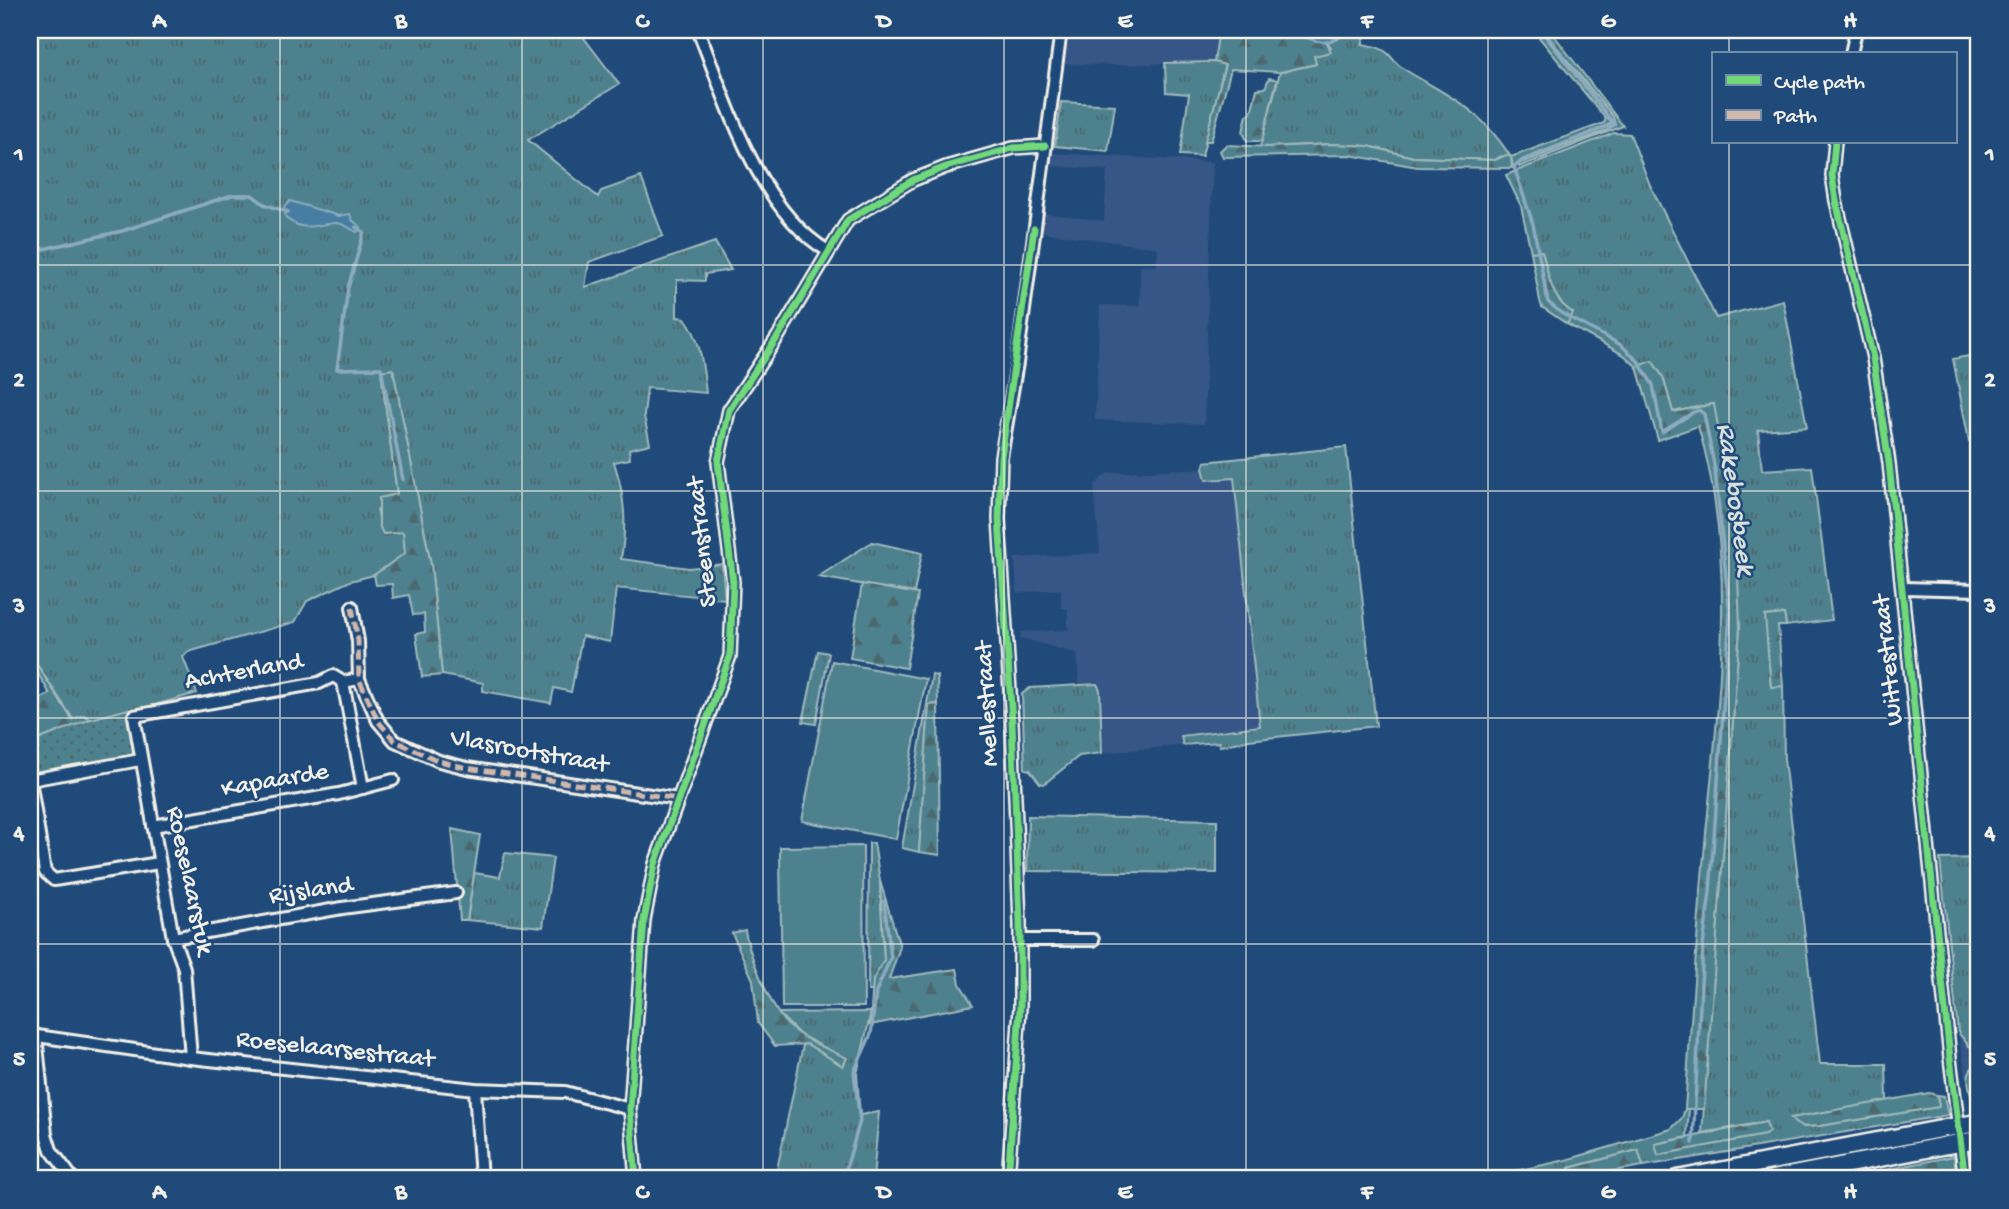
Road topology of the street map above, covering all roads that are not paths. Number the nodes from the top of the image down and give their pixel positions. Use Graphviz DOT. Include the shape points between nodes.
graph roads {
  1 [pos="698,30"];
  2 [pos="1061,30"];
  3 [pos="1856,30"];
  4 [pos="1851,52"];
  5 [pos="1835,144"];
  6 [pos="1045,146"];
  7 [pos="828,251"];
  8 [pos="1904,588"];
  9 [pos="1979,590"];
  10 [pos="352,607"];
  11 [pos="359,679"];
  12 [pos="342,681"];
  13 [pos="134,716"];
  14 [pos="140,760"];
  15 [pos="393,780"];
  16 [pos="363,788"];
  17 [pos="678,799"];
  18 [pos="153,826"];
  19 [pos="159,863"];
  20 [pos="456,893"];
  21 [pos="173,938"];
  22 [pos="1020,940"];
  23 [pos="1093,940"];
  24 [pos="33,1035"];
  25 [pos="191,1058"];
  26 [pos="475,1089"];
  27 [pos="630,1109"];
  28 [pos="1978,1123"];
  29 [pos="1979,1140"];
  30 [pos="73,1179"];
  31 [pos="481,1179"];
  32 [pos="636,1179"];
  33 [pos="1008,1179"];
  34 [pos="1677,1179"];
  35 [pos="1772,1179"];
  36 [pos="1965,1179"];
  1 -- 7 [label="street" via="762,179 794,225"];
  2 -- 6 [label="street, Mellestraat"];
  3 -- 4 [label="street"];
  5 -- 8 [label="street, Wittestraat" via="1836,201 1873,358"];
  6 -- 7 [label="street, Steenstraat" via="1013,148 913,180 848,220"];
  6 -- 22 [label="street, Mellestraat" via="1001,457 999,519"];
  7 -- 17 [label="street, Steenstraat" via="738,394 722,432 718,462 733,582 730,656"];
  8 -- 9 [label="street"];
  8 -- 36 [label="street, Wittestraat"];
  10 -- 11 [label="street, Vlasrootstraat"];
  11 -- 12 [label="street, Achterland"];
  11 -- 17 [label="street, Vlasrootstraat" via="370,710 386,732 438,761 503,775"];
  12 -- 13 [label="street, Achterland" via="334,676 319,683"];
  12 -- 16 [label="street, Kapaarde"];
  13 -- 14 [label="street, Roeselaarstuk"];
  14 -- 18 [label="street, Roeselaarstuk"];
  14 -- 19 [label="street" via="30,780 46,872 54,880"];
  15 -- 16 [label="street, Kapaarde"];
  16 -- 18 [label="street, Kapaarde"];
  17 -- 27 [label="street, Steenstraat" via="655,864 644,920"];
  18 -- 19 [label="street, Roeselaarstuk"];
  19 -- 21 [label="street, Roeselaarstuk"];
  20 -- 21 [label="street, Rijsland"];
  21 -- 25 [label="street, Roeselaarstuk" via="184,968"];
  22 -- 23 [label="street"];
  22 -- 33 [label="street, Mellestraat"];
  24 -- 25 [label="street, Roeselaarsestraat"];
  24 -- 30 [label="street, Roeselaarsestraat" via="46,1134 51,1150"];
  25 -- 26 [label="street, Roeselaarsestraat"];
  26 -- 27 [label="street, Roeselaarsestraat" via="565,1092"];
  26 -- 31 [label="street"];
  27 -- 32 [label="street, Steenstraat"];
  28 -- 34 [label="highway, bridge"];
  29 -- 35 [label="highway, bridge"];
}
